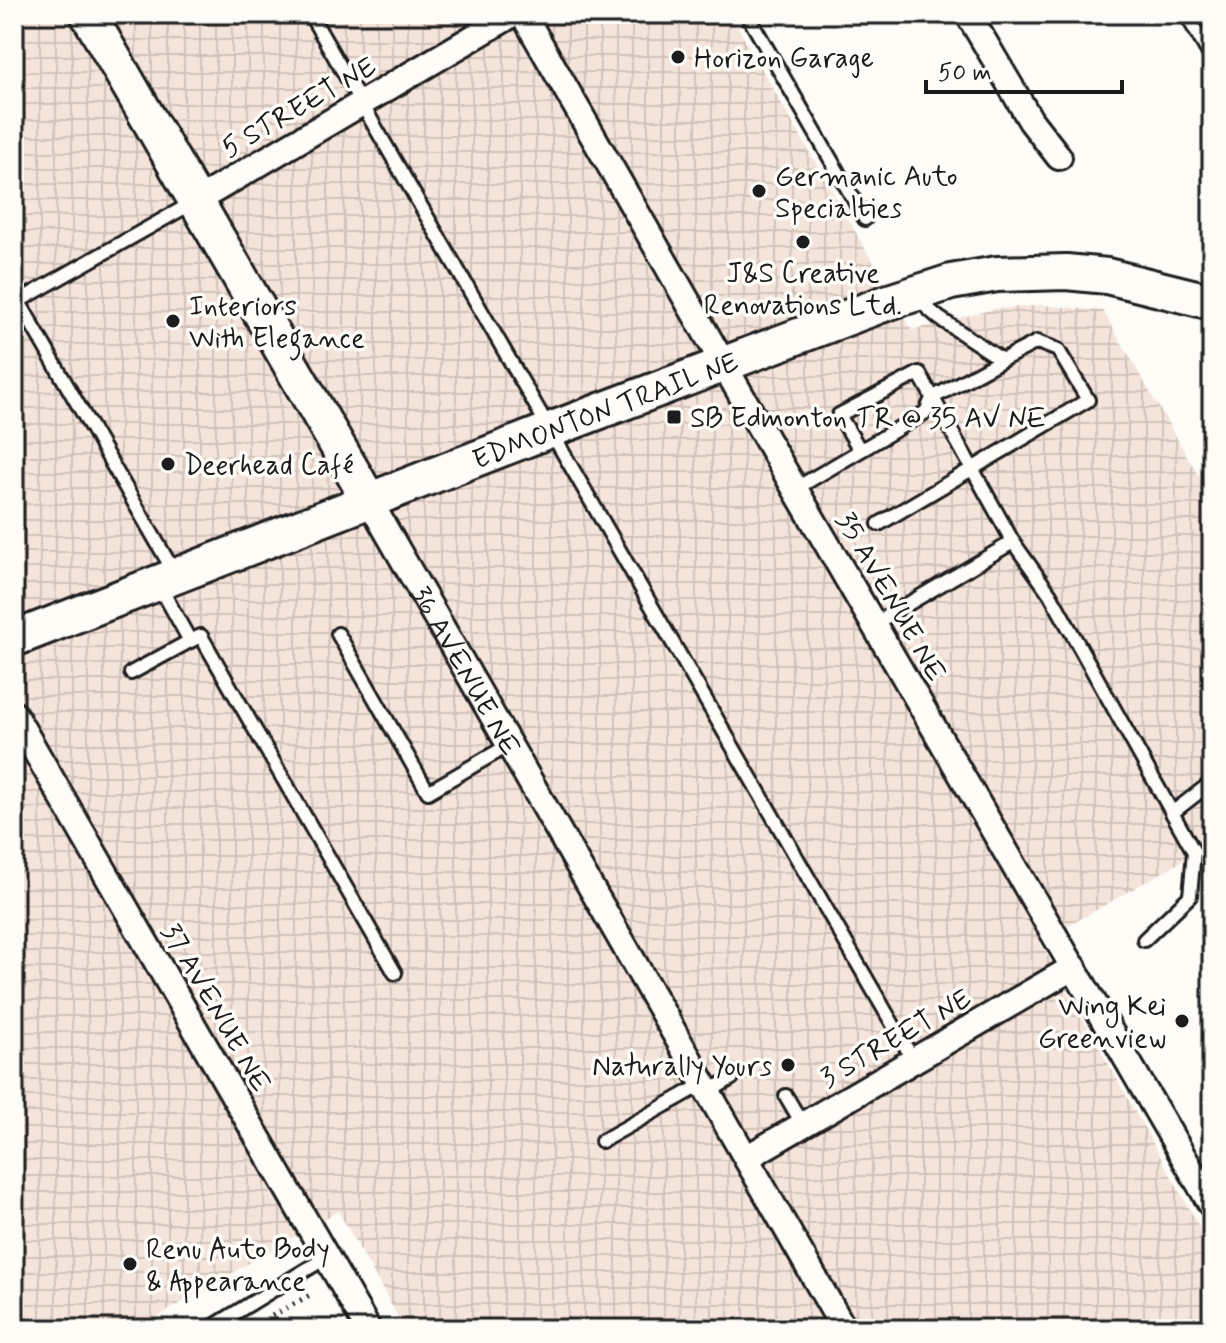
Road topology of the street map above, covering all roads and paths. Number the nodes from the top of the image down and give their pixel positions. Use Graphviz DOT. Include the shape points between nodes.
graph roads {
  1 [pos="88,14"];
  2 [pos="310,14"];
  3 [pos="513,14"];
  4 [pos="523,14"];
  5 [pos="747,14"];
  6 [pos="968,14"];
  7 [pos="1186,14"];
  8 [pos="1212,59"];
  9 [pos="362,104"];
  10 [pos="1059,157"];
  11 [pos="196,201"];
  12 [pos="865,219"];
  13 [pos="911,295"];
  14 [pos="16,297"];
  15 [pos="1212,302"];
  16 [pos="1002,360"];
  17 [pos="724,364"];
  18 [pos="932,398"];
  19 [pos="550,430"];
  20 [pos="860,450"];
  21 [pos="972,468"];
  22 [pos="795,489"];
  23 [pos="370,502"];
  24 [pos="879,524"];
  25 [pos="1013,542"];
  26 [pos="166,578"];
  27 [pos="874,624"];
  28 [pos="338,634"];
  29 [pos="14,639"];
  30 [pos="190,641"];
  31 [pos="131,673"];
  32 [pos="14,714"];
  33 [pos="509,745"];
  34 [pos="1212,782"];
  35 [pos="1172,813"];
  36 [pos="1144,940"];
  37 [pos="1074,967"];
  38 [pos="395,973"];
  39 [pos="914,1061"];
  40 [pos="732,1078"];
  41 [pos="706,1088"];
  42 [pos="786,1096"];
  43 [pos="803,1125"];
  44 [pos="602,1141"];
  45 [pos="746,1158"];
  46 [pos="1212,1206"];
  47 [pos="327,1257"];
  48 [pos="310,1295"];
  49 [pos="261,1322"];
  50 [pos="209,1329"];
  51 [pos="368,1329"];
  52 [pos="844,1329"];
  1 -- 11 [label="main road, 36 AVENUE NE"];
  2 -- 9 [label="lane"];
  3 -- 9 [label="street, 5 STREET NE"];
  4 -- 17 [label="street, 35 AVENUE NE"];
  5 -- 12 [label="lane"];
  6 -- 10 [label="street" via="1031,121"];
  7 -- 8 [label="lane"];
  9 -- 11 [label="street, 5 STREET NE"];
  9 -- 19 [label="lane"];
  11 -- 14 [label="lane"];
  11 -- 23 [label="main road, 36 AVENUE NE"];
  13 -- 15 [label="main road, EDMONTON TRAIL NE" via="951,282 1035,271 1107,276"];
  13 -- 16 [label="lane"];
  13 -- 17 [label="main road, EDMONTON TRAIL NE"];
  14 -- 26 [label="lane"];
  16 -- 18 [label="lane"];
  16 -- 21 [label="lane" via="1037,342 1058,350 1088,400"];
  17 -- 19 [label="main road, EDMONTON TRAIL NE"];
  17 -- 22 [label="street, 35 AVENUE NE"];
  18 -- 20 [label="lane" via="926,412"];
  18 -- 20 [label="lane" via="919,373 839,415"];
  18 -- 21 [label="lane"];
  19 -- 23 [label="main road, EDMONTON TRAIL NE"];
  19 -- 39 [label="lane"];
  20 -- 22 [label="lane"];
  21 -- 24 [label="lane"];
  21 -- 25 [label="lane"];
  22 -- 27 [label="street, 35 AVENUE NE"];
  23 -- 26 [label="main road, EDMONTON TRAIL NE"];
  23 -- 33 [label="street, 36 AVENUE NE"];
  25 -- 27 [label="lane"];
  25 -- 35 [label="lane" via="1050,594"];
  26 -- 29 [label="main road, EDMONTON TRAIL NE"];
  26 -- 30 [label="lane"];
  27 -- 37 [label="street, 35 AVENUE NE"];
  28 -- 33 [label="lane" via="428,792"];
  30 -- 31 [label="lane"];
  30 -- 38 [label="lane" via="201,636"];
  32 -- 47 [label="street, 37 AVENUE NE"];
  33 -- 41 [label="street, 36 AVENUE NE"];
  34 -- 35 [label="lane"];
  35 -- 36 [label="lane" via="1194,852 1190,896"];
  37 -- 39 [label="street, 3 STREET NE"];
  37 -- 46 [label="street, 35 AVENUE NE"];
  39 -- 43 [label="street, 3 STREET NE"];
  40 -- 41 [label="lane"];
  41 -- 44 [label="lane"];
  41 -- 45 [label="street, 36 AVENUE NE"];
  42 -- 43 [label="lane"];
  43 -- 45 [label="street, 3 STREET NE"];
  45 -- 52 [label="street, 36 AVENUE NE"];
  47 -- 50 [label="lane"];
  47 -- 51 [label="street, 37 AVENUE NE"];
  48 -- 49 [label="path"];
}
